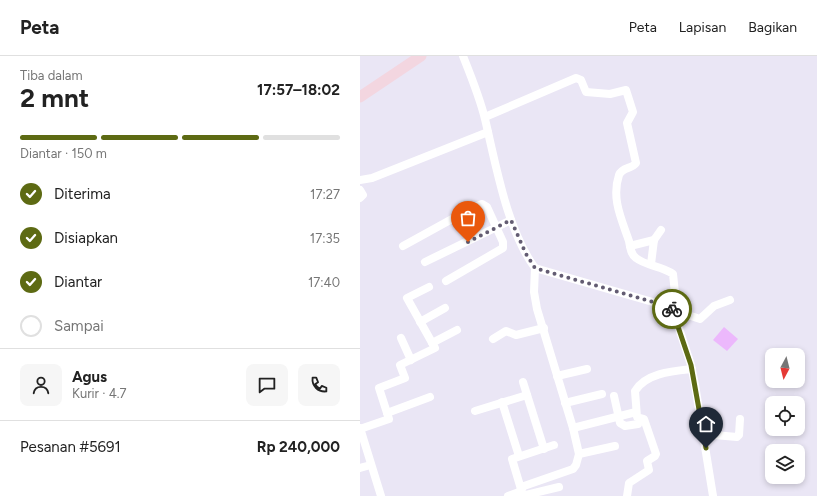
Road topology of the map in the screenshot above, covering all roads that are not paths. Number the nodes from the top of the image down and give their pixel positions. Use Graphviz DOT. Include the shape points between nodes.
graph roads {
  1 [pos="420,56"];
  2 [pos="463,56"];
  3 [pos="360,97"];
  4 [pos="485,118"];
  5 [pos="488,132"];
  6 [pos="360,180"];
  7 [pos="360,190"];
  8 [pos="360,198"];
  9 [pos="511,220"];
  10 [pos="497,228"];
  11 [pos="661,230"];
  12 [pos="654,240"];
  13 [pos="403,246"];
  14 [pos="630,246"];
  15 [pos="425,262"];
  16 [pos="651,264"];
  17 [pos="535,268"];
  18 [pos="446,281"];
  19 [pos="429,287"];
  20 [pos="730,300"];
  21 [pos="445,308"];
  22 [pos="672,309"];
  23 [pos="420,322"];
  24 [pos="544,328"];
  25 [pos="457,330"];
  26 [pos="401,338"];
  27 [pos="493,339"];
  28 [pos="432,343"];
  29 [pos="411,360"];
  30 [pos="587,370"];
  31 [pos="692,370"];
  32 [pos="557,376"];
  33 [pos="523,382"];
  34 [pos="602,394"];
  35 [pos="527,395"];
  36 [pos="614,396"];
  37 [pos="430,397"];
  38 [pos="502,402"];
  39 [pos="565,402"];
  40 [pos="475,411"];
  41 [pos="636,412"];
  42 [pos="387,413"];
  43 [pos="618,416"];
  44 [pos="740,419"];
  45 [pos="638,424"];
  46 [pos="360,428"];
  47 [pos="573,428"];
  48 [pos="703,434"];
  49 [pos="554,446"];
  50 [pos="615,446"];
  51 [pos="544,448"];
  52 [pos="579,454"];
  53 [pos="519,456"];
  54 [pos="559,487"];
  55 [pos="520,491"];
  56 [pos="381,496"];
  57 [pos="508,496"];
  58 [pos="627,496"];
  59 [pos="713,496"];
  1 -- 3 [label="main road"];
  2 -- 4 [label="street"];
  4 -- 5 [label="street"];
  4 -- 14 [label="street" via="576,78 581,80 586,92 610,94 626,90 633,112 627,123 636,163 621,172 617,193 618,216"];
  5 -- 6 [label="street" via="372,178"];
  5 -- 9 [label="street"];
  7 -- 8 [label="street"];
  9 -- 10 [label="street"];
  9 -- 17 [label="street"];
  10 -- 13 [label="street" via="487,207 482,204"];
  10 -- 15 [label="street"];
  10 -- 18 [label="street" via="503,248"];
  11 -- 12 [label="street"];
  12 -- 14 [label="street"];
  12 -- 16 [label="street"];
  14 -- 16 [label="street" via="635,258"];
  16 -- 22 [label="street" via="669,271 674,277"];
  17 -- 22 [label="street"];
  17 -- 24 [label="street" via="534,292"];
  19 -- 23 [label="street" via="407,298"];
  20 -- 22 [label="street" via="714,306 700,319"];
  21 -- 23 [label="street"];
  22 -- 31 [label="street"];
  23 -- 28 [label="street"];
  24 -- 27 [label="street" via="518,335 506,331"];
  24 -- 32 [label="street"];
  25 -- 28 [label="street"];
  26 -- 29 [label="street"];
  28 -- 29 [label="street" via="435,348"];
  29 -- 42 [label="street" via="400,365 405,378 379,388"];
  30 -- 32 [label="street"];
  31 -- 41 [label="street" via="658,375 640,385 635,392"];
  31 -- 48 [label="street"];
  32 -- 39 [label="street"];
  33 -- 35 [label="street"];
  34 -- 39 [label="street"];
  35 -- 38 [label="street"];
  35 -- 51 [label="street"];
  36 -- 43 [label="street"];
  37 -- 42 [label="street"];
  38 -- 40 [label="street"];
  38 -- 53 [label="street"];
  39 -- 47 [label="street"];
  41 -- 43 [label="street"];
  41 -- 58 [label="street" via="638,418 644,419 656,454 648,461 649,470 629,483"];
  42 -- 46 [label="street" via="388,419"];
  43 -- 45 [label="street" via="620,423 625,426"];
  43 -- 47 [label="street"];
  44 -- 48 [label="street" via="737,437"];
  46 -- 56 [label="street"];
  47 -- 52 [label="street"];
  48 -- 59 [label="street"];
  49 -- 51 [label="street"];
  50 -- 52 [label="street"];
  51 -- 53 [label="street"];
  52 -- 55 [label="street" via="573,469 524,486"];
  53 -- 55 [label="street" via="512,459"];
  54 -- 55 [label="street" via="526,495"];
  55 -- 57 [label="street"];
}
